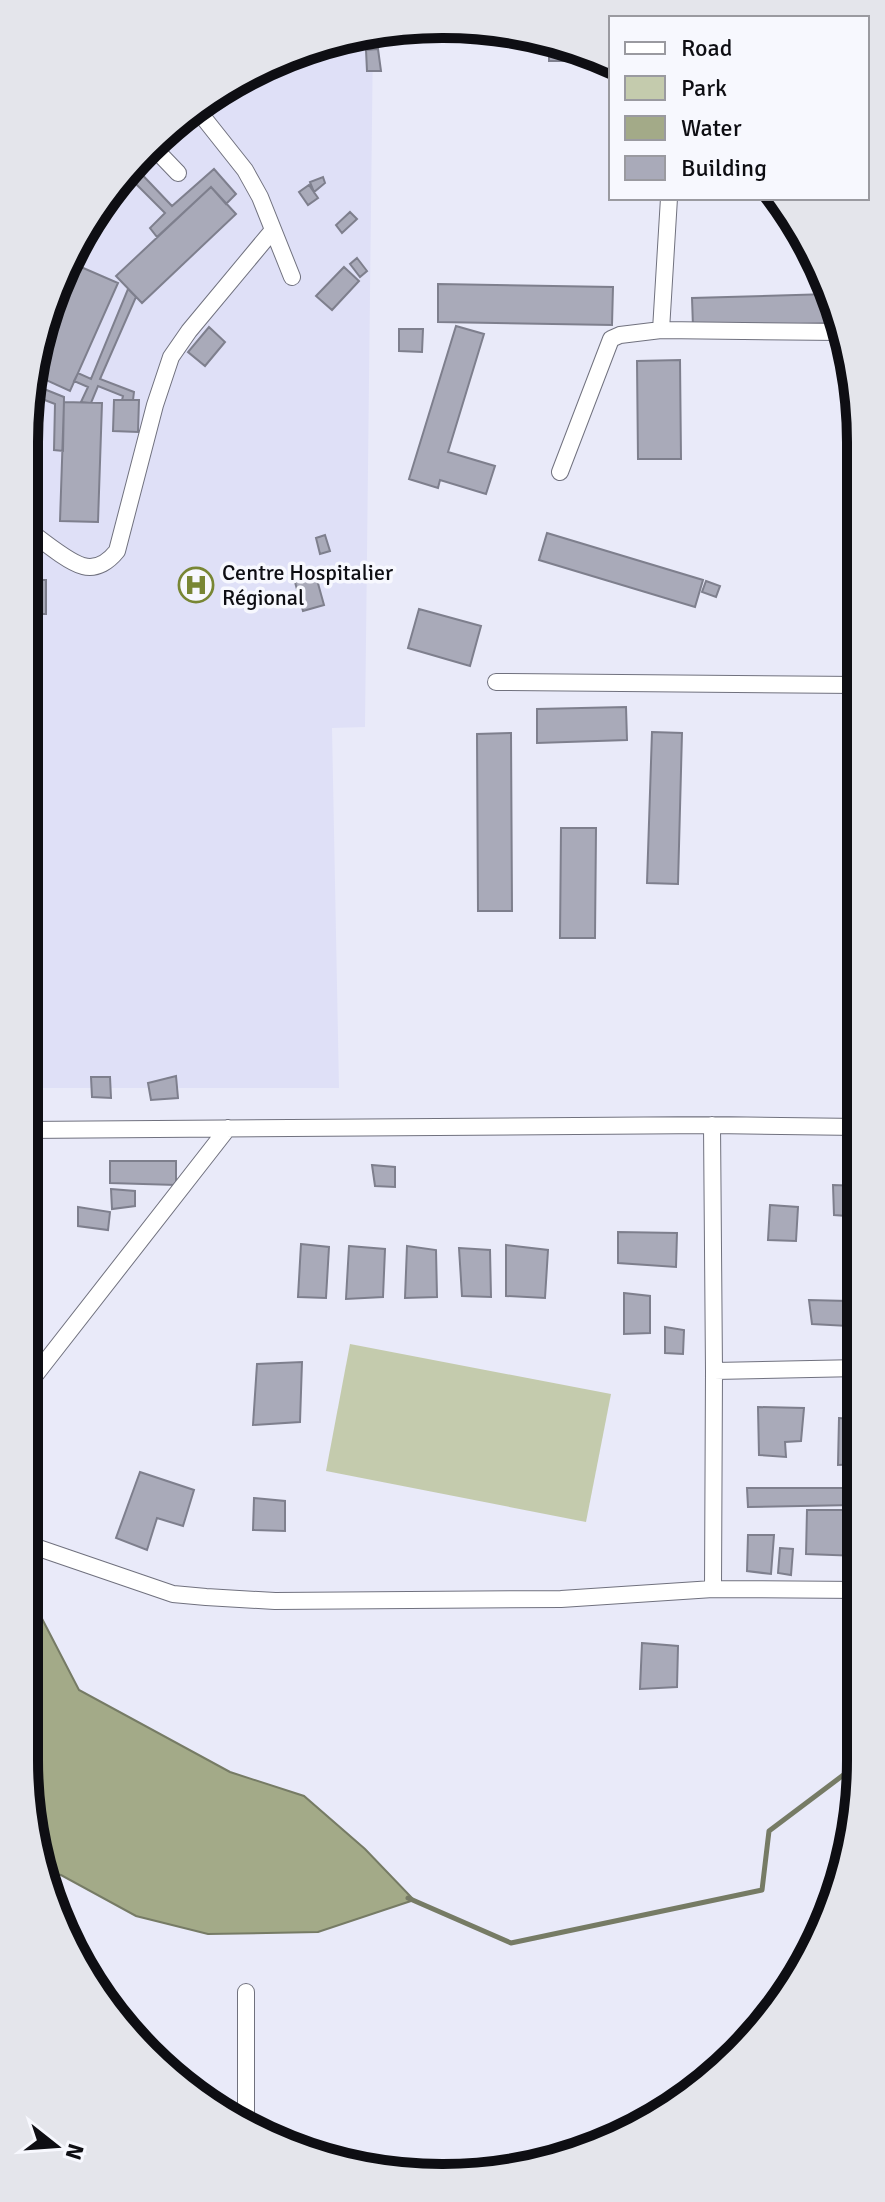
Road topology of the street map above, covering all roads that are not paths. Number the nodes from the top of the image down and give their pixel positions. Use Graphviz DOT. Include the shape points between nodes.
graph roads {
  1 [pos="203,117"];
  2 [pos="159,153"];
  3 [pos="178,173"];
  4 [pos="669,200"];
  5 [pos="273,230"];
  6 [pos="292,277"];
  7 [pos="661,330"];
  8 [pos="831,332"];
  9 [pos="560,472"];
  10 [pos="38,537"];
  11 [pos="496,682"];
  12 [pos="847,685"];
  13 [pos="712,1125"];
  14 [pos="847,1127"];
  15 [pos="228,1128"];
  16 [pos="38,1130"];
  17 [pos="847,1368"];
  18 [pos="714,1371"];
  19 [pos="38,1373"];
  20 [pos="38,1548"];
  21 [pos="713,1589"];
  22 [pos="847,1590"];
  23 [pos="246,1992"];
  24 [pos="246,2113"];
  1 -- 5 [label="street" via="245,170"];
  2 -- 3 [label="street"];
  4 -- 7 [label="street"];
  5 -- 6 [label="street"];
  5 -- 10 [label="street" via="171,357 117,551 95,567 83,566"];
  7 -- 8 [label="street"];
  7 -- 9 [label="street" via="611,339"];
  11 -- 12 [label="street"];
  13 -- 14 [label="street"];
  13 -- 15 [label="street"];
  13 -- 18 [label="street"];
  15 -- 16 [label="street"];
  15 -- 19 [label="street"];
  17 -- 18 [label="street"];
  18 -- 21 [label="street"];
  20 -- 21 [label="street" via="173,1594 206,1597 561,1599"];
  21 -- 22 [label="street"];
  23 -- 24 [label="street"];
}
